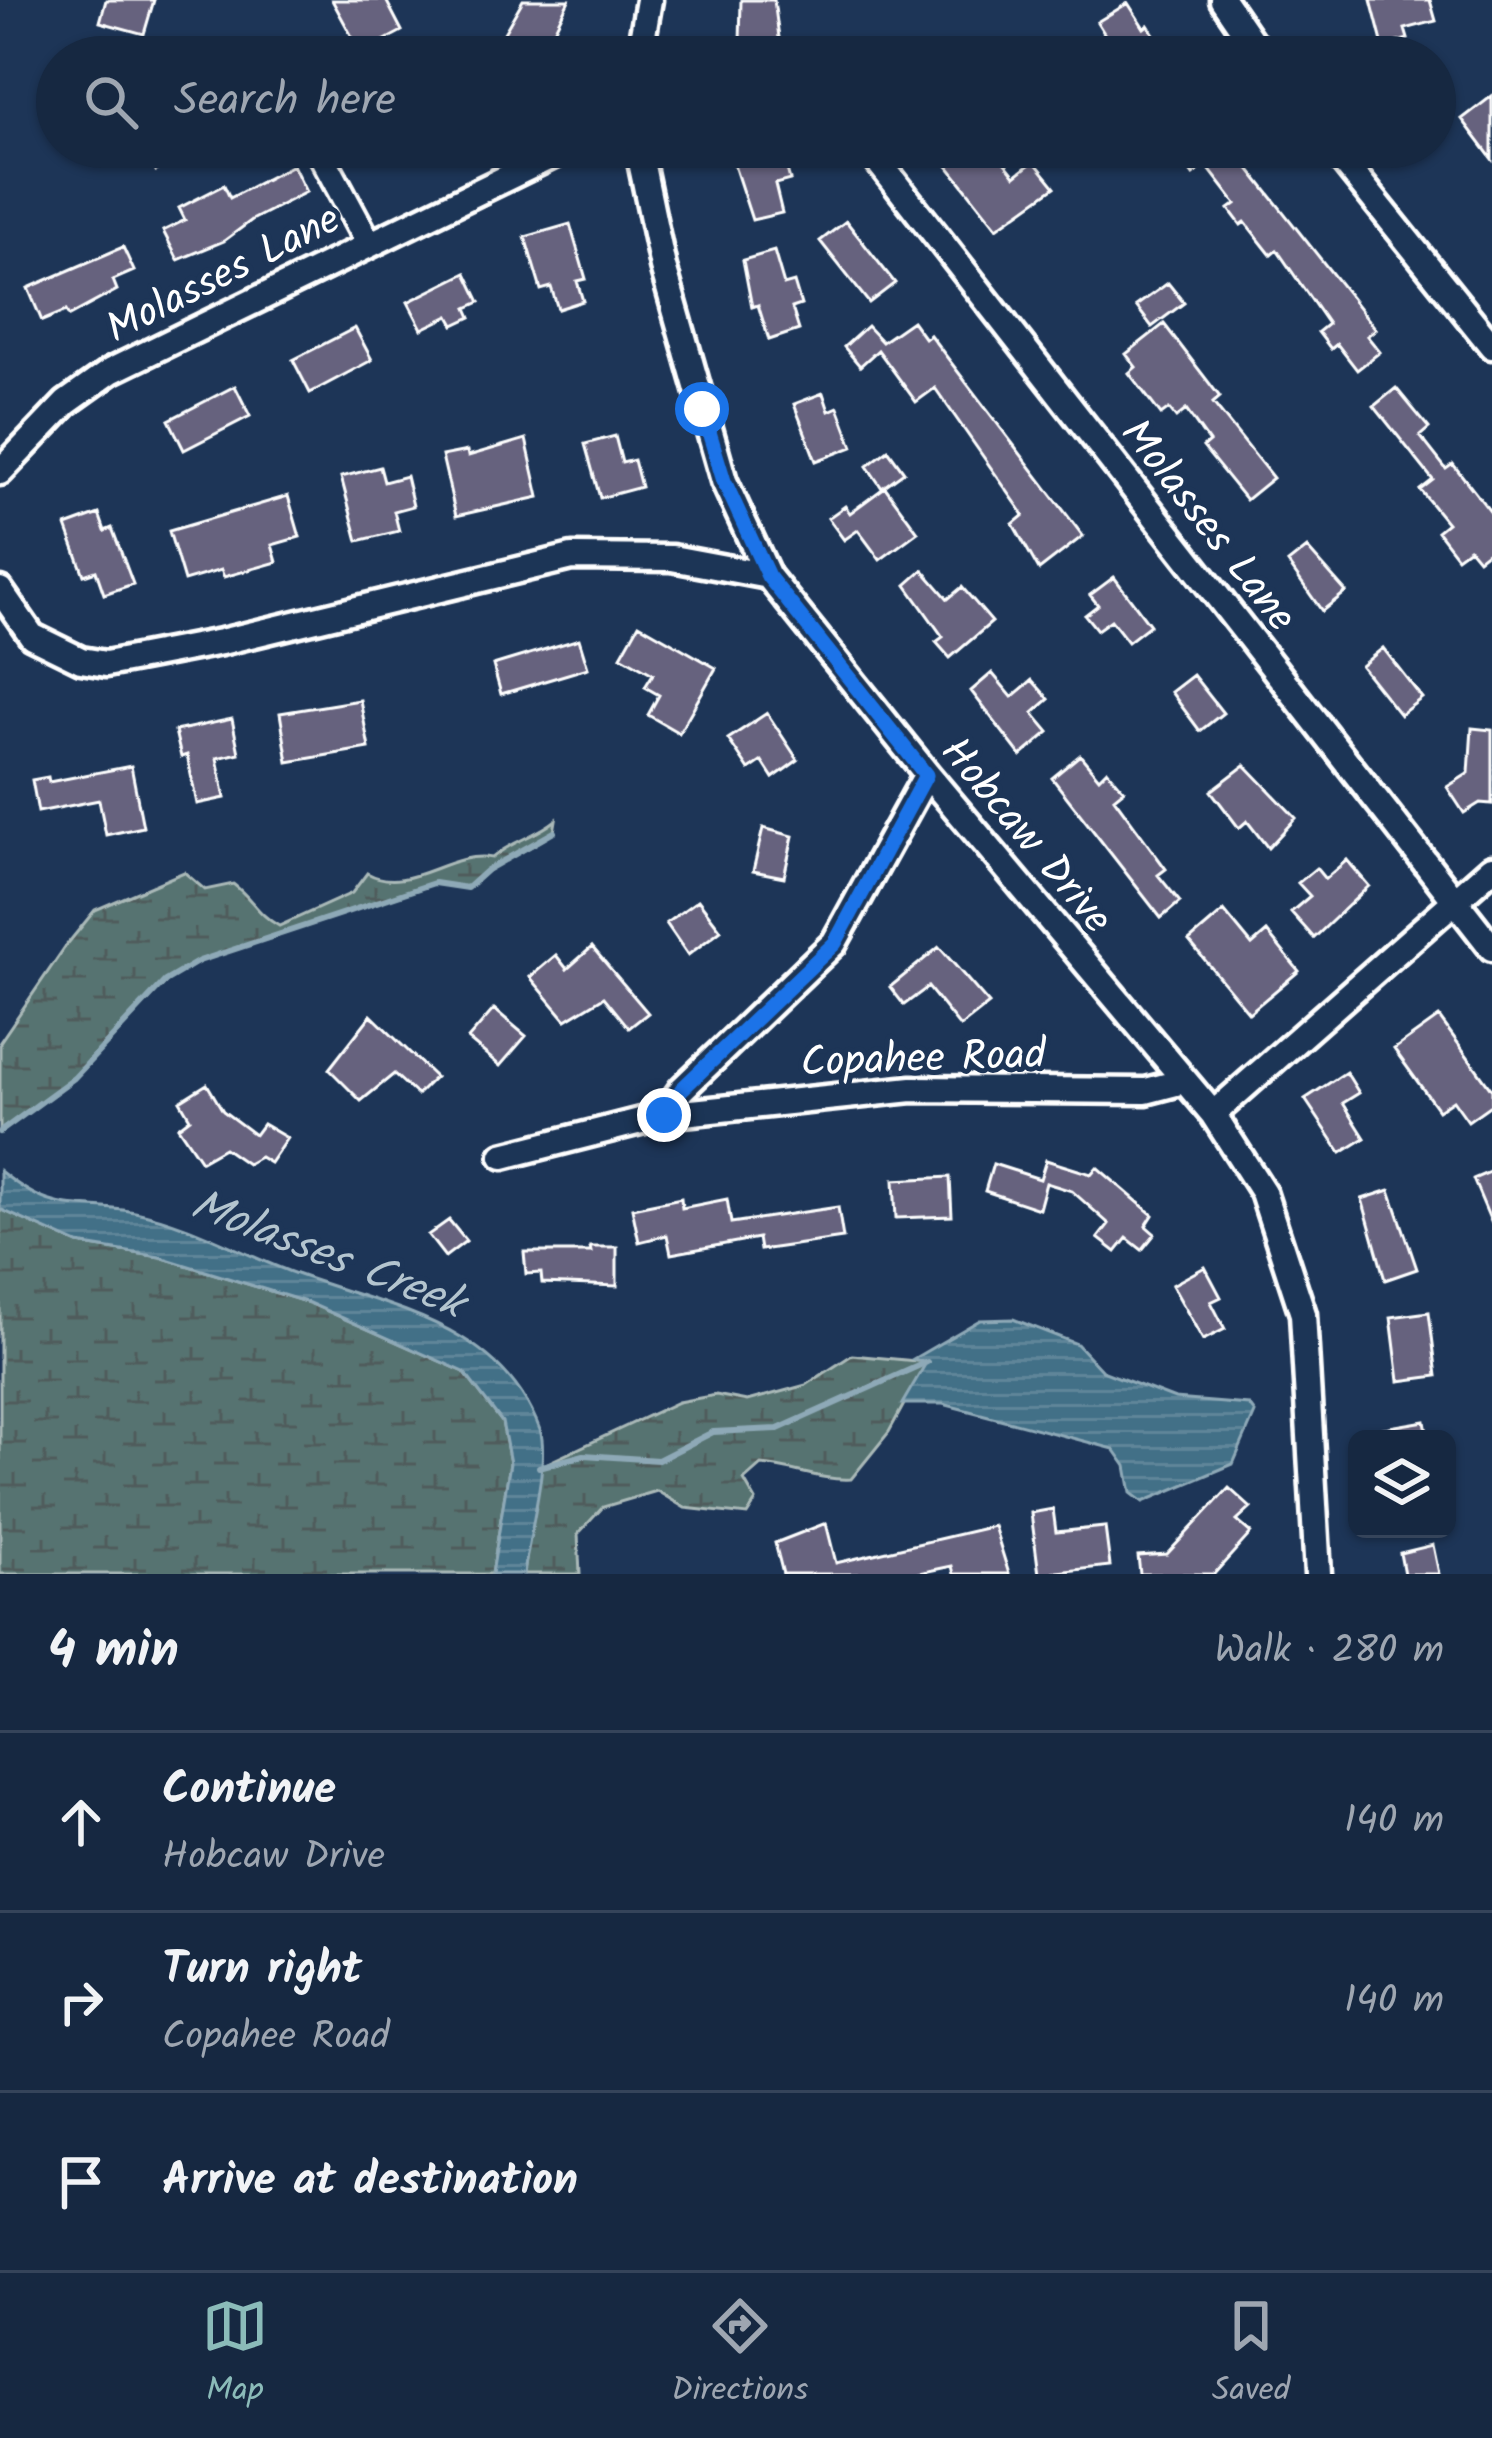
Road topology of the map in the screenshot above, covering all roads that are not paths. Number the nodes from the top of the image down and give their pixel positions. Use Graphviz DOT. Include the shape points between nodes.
graph roads {
  1 [pos="649,0"];
  2 [pos="1223,0"];
  3 [pos="643,36"];
  4 [pos="1248,36"];
  5 [pos="328,168"];
  6 [pos="525,168"];
  7 [pos="642,168"];
  8 [pos="883,168"];
  9 [pos="1349,168"];
  10 [pos="368,242"];
  11 [pos="1492,346"];
  12 [pos="0,472"];
  13 [pos="768,576"];
  14 [pos="0,590"];
  15 [pos="926,775"];
  16 [pos="1492,868"];
  17 [pos="1456,899"];
  18 [pos="1492,948"];
  19 [pos="1184,1081"];
  20 [pos="1213,1114"];
  21 [pos="664,1115"];
  22 [pos="503,1156"];
  23 [pos="1318,1574"];
  1 -- 3 [label="street"];
  2 -- 4 [label="street"];
  5 -- 10 [label="street"];
  6 -- 10 [label="street, Molasses Lane"];
  7 -- 13 [label="street, Hobcaw Drive" via="724,481"];
  8 -- 17 [label="street, Molasses Lane"];
  9 -- 11 [label="street"];
  10 -- 12 [label="street, Molasses Lane" via="111,371 66,403"];
  13 -- 14 [label="street" via="672,558 572,557 106,664 32,636"];
  13 -- 15 [label="street, Hobcaw Drive"];
  15 -- 19 [label="street, Hobcaw Drive"];
  15 -- 21 [label="street, Copahee Road" via="835,943"];
  16 -- 17 [label="street"];
  17 -- 18 [label="street, Molasses Lane"];
  17 -- 20 [label="street"];
  19 -- 20 [label="street, Hobcaw Drive"];
  19 -- 21 [label="street, Copahee Road" via="1146,1091 912,1088"];
  20 -- 23 [label="street, Hobcaw Drive" via="1263,1192 1303,1314"];
  21 -- 22 [label="street, Copahee Road"];
}
